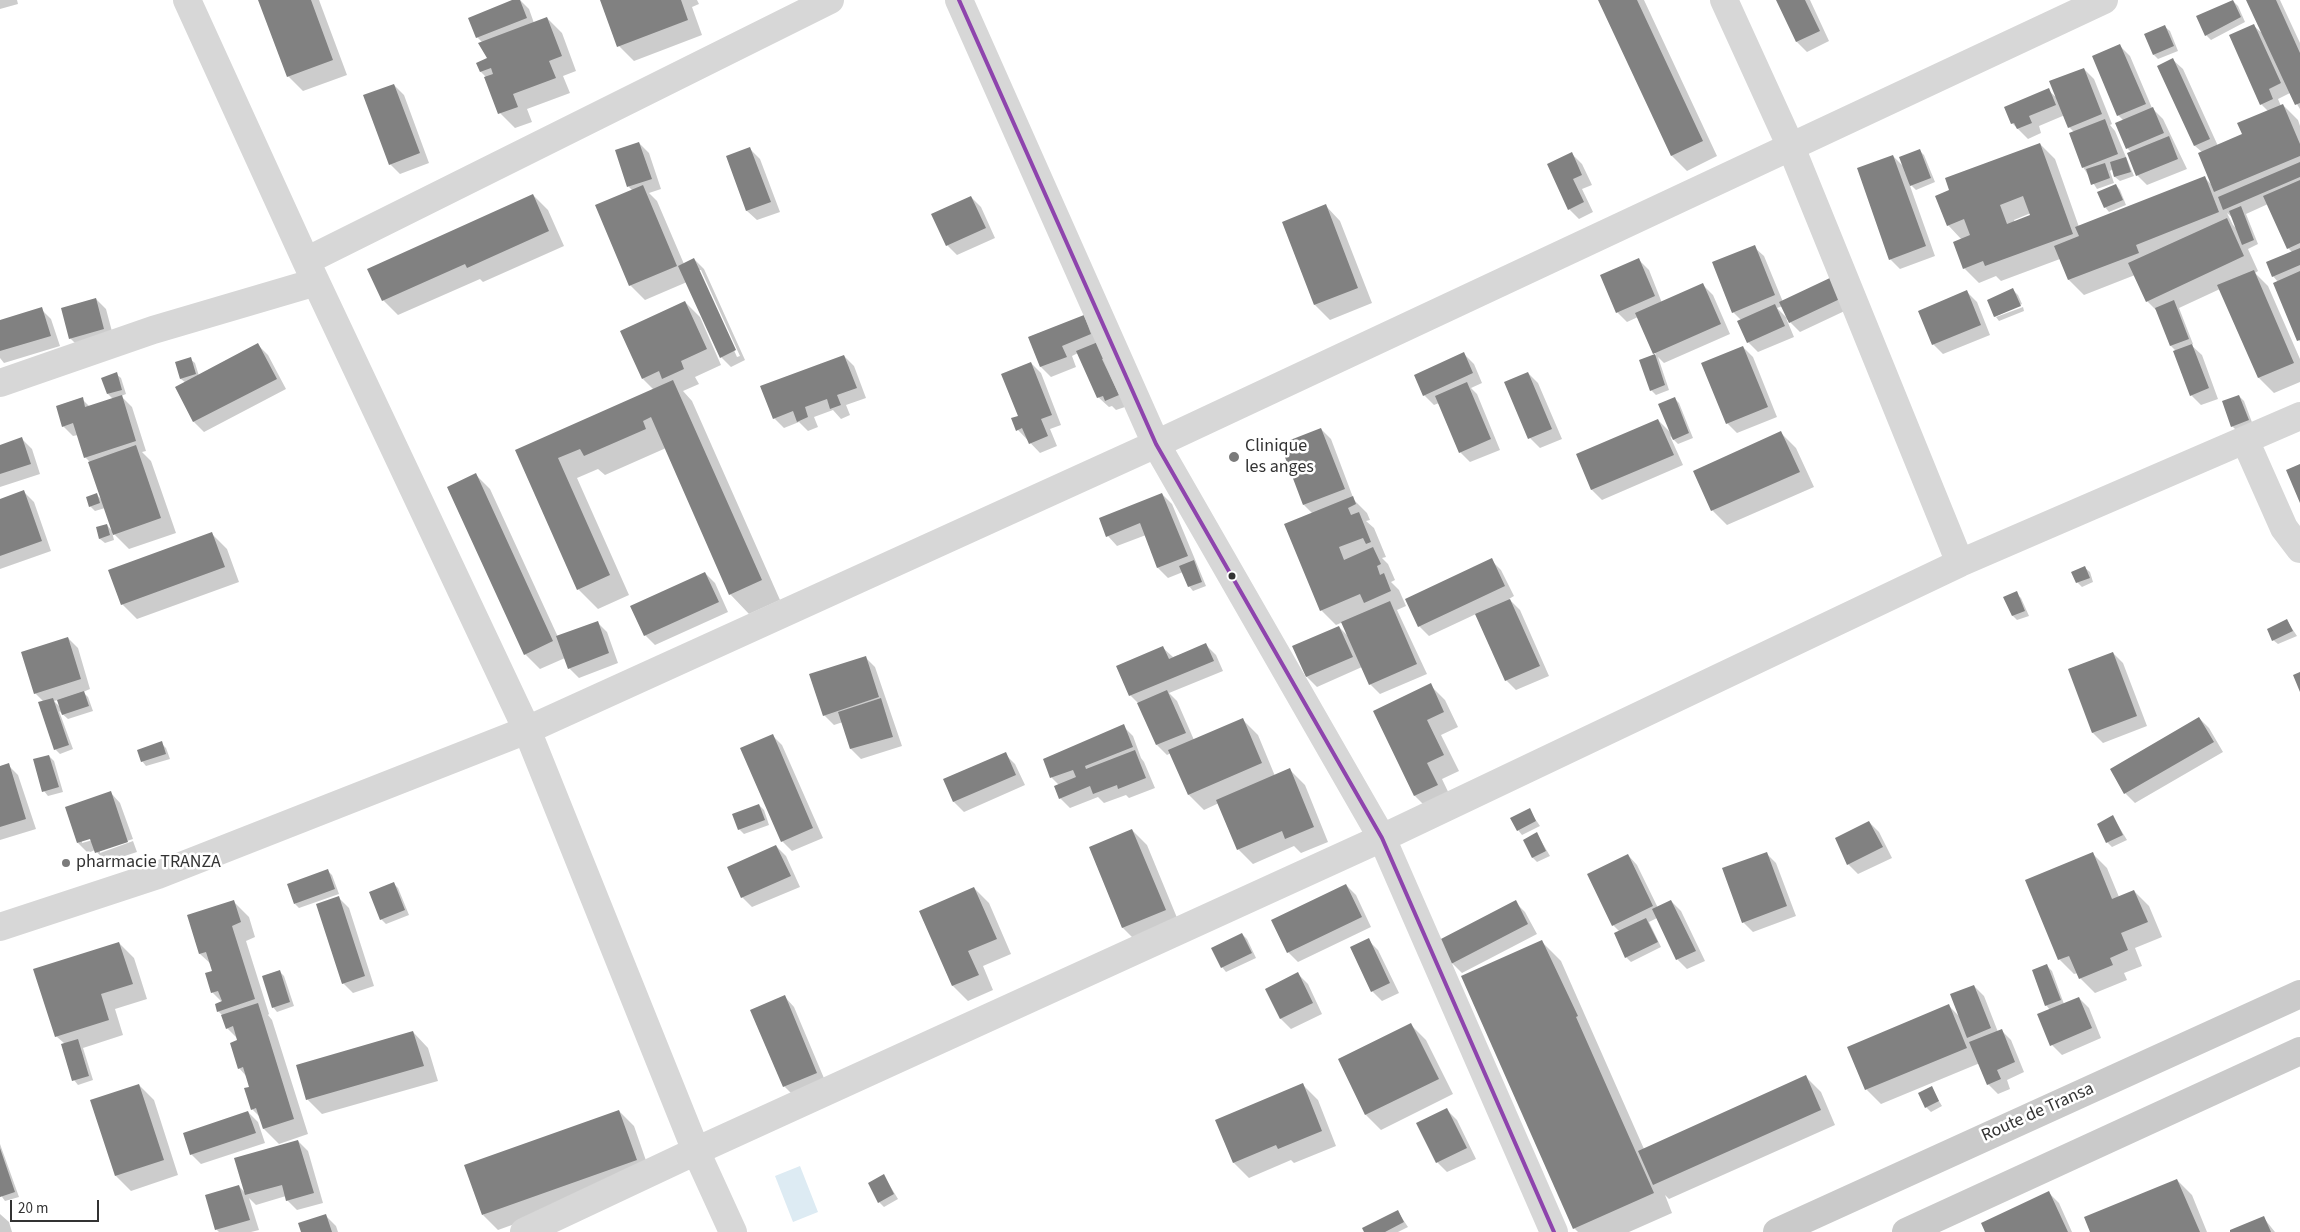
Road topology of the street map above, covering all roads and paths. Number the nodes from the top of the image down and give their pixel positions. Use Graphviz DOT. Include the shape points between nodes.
graph roads {
  1 [pos="187,0"];
  2 [pos="830,0"];
  3 [pos="959,0"];
  4 [pos="1724,0"];
  5 [pos="2104,0"];
  6 [pos="1791,147"];
  7 [pos="311,271"];
  8 [pos="0,383"];
  9 [pos="2300,416"];
  10 [pos="2245,440"];
  11 [pos="1156,444"];
  12 [pos="2300,549"];
  13 [pos="1960,564"];
  14 [pos="527,730"];
  15 [pos="1382,838"];
  16 [pos="0,927"];
  17 [pos="2300,994"];
  18 [pos="2300,1051"];
  19 [pos="696,1151"];
  20 [pos="524,1232"];
  21 [pos="733,1232"];
  22 [pos="1554,1232"];
  23 [pos="1777,1232"];
  24 [pos="1906,1232"];
  1 -- 7 [label="street"];
  2 -- 7 [label="street"];
  3 -- 11 [label="street"];
  4 -- 6 [label="street"];
  5 -- 6 [label="street"];
  6 -- 11 [label="street"];
  6 -- 13 [label="street"];
  7 -- 8 [label="street"];
  7 -- 14 [label="street"];
  9 -- 10 [label="street"];
  10 -- 12 [label="street" via="2284,528"];
  10 -- 13 [label="street"];
  11 -- 14 [label="street"];
  11 -- 15 [label="street"];
  13 -- 15 [label="street"];
  14 -- 16 [label="street" via="158,875"];
  14 -- 19 [label="street"];
  15 -- 19 [label="street"];
  15 -- 22 [label="street"];
  17 -- 23 [label="main road, Route de Transa"];
  18 -- 24 [label="main road"];
  19 -- 20 [label="street"];
  19 -- 21 [label="street"];
}
